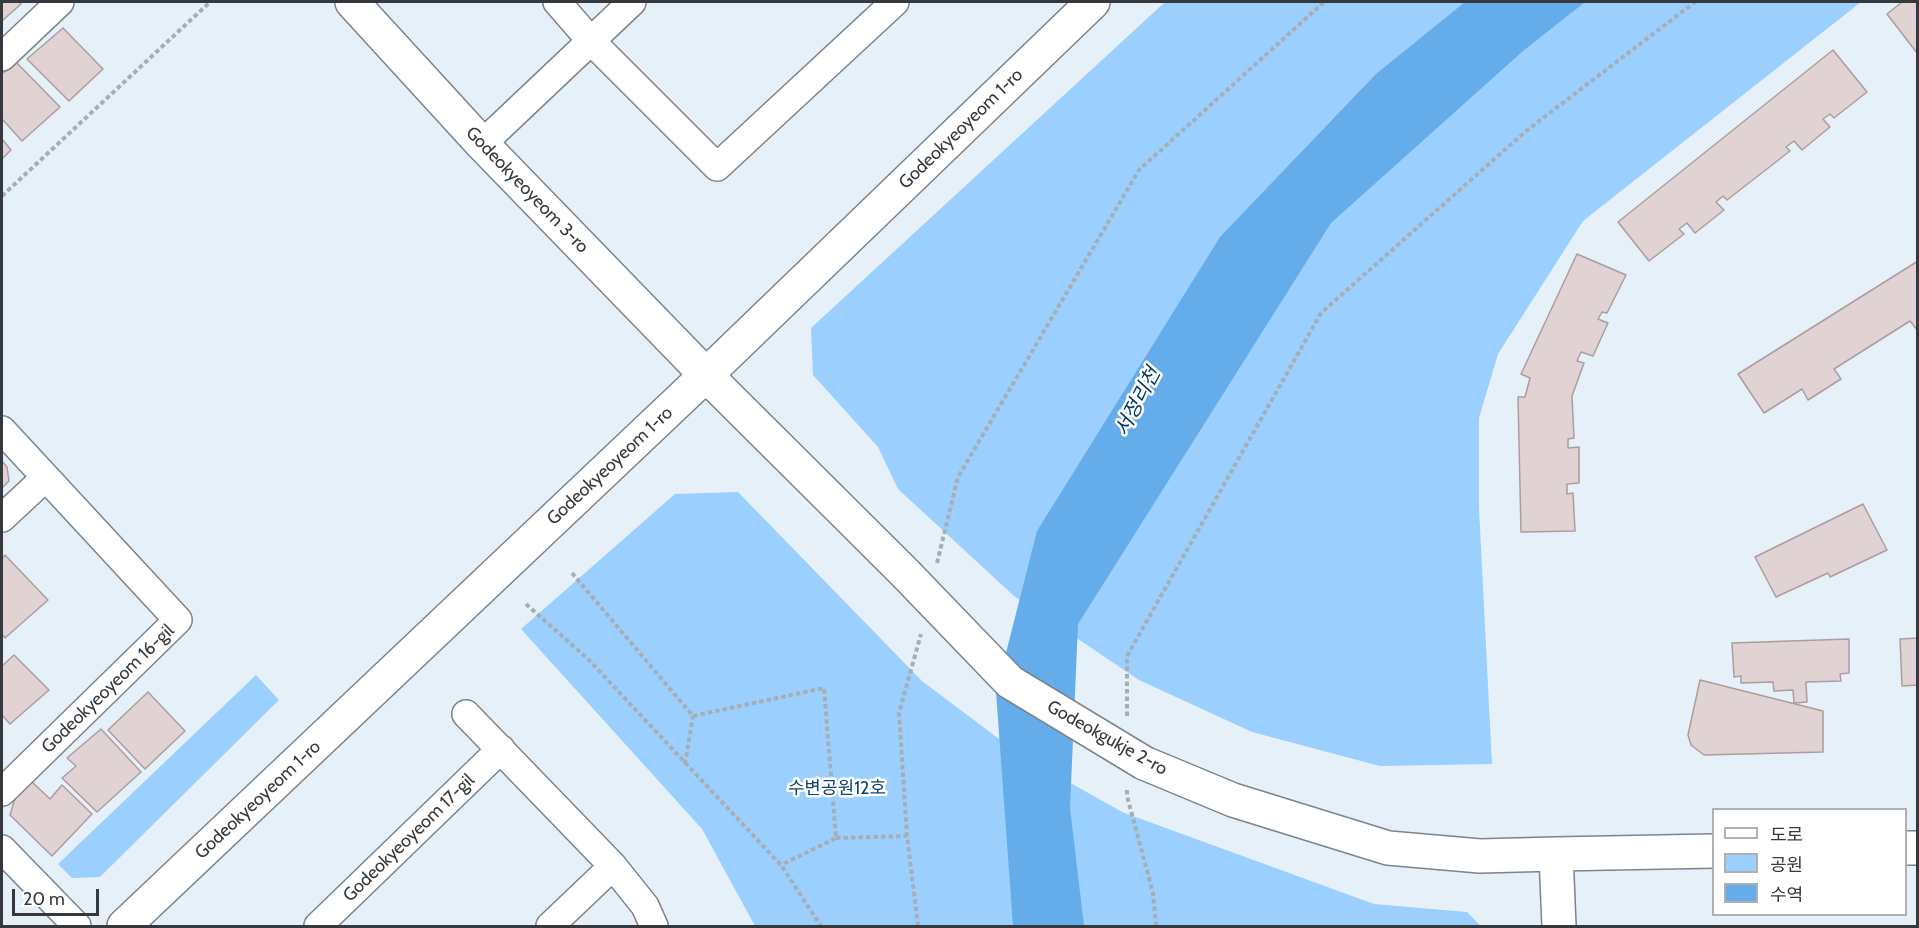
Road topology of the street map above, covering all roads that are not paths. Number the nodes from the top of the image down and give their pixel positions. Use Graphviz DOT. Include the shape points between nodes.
graph roads {
  1 [pos="60,2"];
  2 [pos="352,2"];
  3 [pos="557,2"];
  4 [pos="632,2"];
  5 [pos="895,2"];
  6 [pos="1093,2"];
  7 [pos="591,41"];
  8 [pos="2,57"];
  9 [pos="482,144"];
  10 [pos="706,375"];
  11 [pos="2,430"];
  12 [pos="45,478"];
  13 [pos="2,518"];
  14 [pos="466,714"];
  15 [pos="501,748"];
  16 [pos="2,792"];
  17 [pos="2,849"];
  18 [pos="1712,851"];
  19 [pos="1556,854"];
  20 [pos="614,866"];
  21 [pos="77,927"];
  22 [pos="124,927"];
  23 [pos="318,927"];
  24 [pos="550,927"];
  25 [pos="654,927"];
  26 [pos="1559,927"];
  1 -- 8 [label="street"];
  2 -- 9 [label="street, Godeokyeoyeom 3-ro"];
  3 -- 7 [label="street"];
  4 -- 7 [label="street"];
  5 -- 7 [label="street" via="717,167"];
  6 -- 10 [label="street, Godeokyeoyeom 1-ro"];
  7 -- 9 [label="street"];
  9 -- 10 [label="street, Godeokyeoyeom 3-ro"];
  10 -- 19 [label="street, Godeokgukje 2-ro, bridge" via="922,570 1010,682 1136,774 1388,848 1480,856"];
  10 -- 22 [label="street, Godeokyeoyeom 1-ro"];
  11 -- 12 [label="street, Godeokyeoyeom 16-gil"];
  12 -- 13 [label="street"];
  12 -- 16 [label="street, Godeokyeoyeom 16-gil" via="178,620"];
  14 -- 15 [label="street"];
  15 -- 20 [label="street"];
  15 -- 23 [label="street, Godeokyeoyeom 17-gil"];
  17 -- 21 [label="street"];
  18 -- 19 [label="street, Godeokgukje 2-ro"];
  19 -- 26 [label="street"];
  20 -- 24 [label="street"];
  20 -- 25 [label="street" via="645,906"];
}
